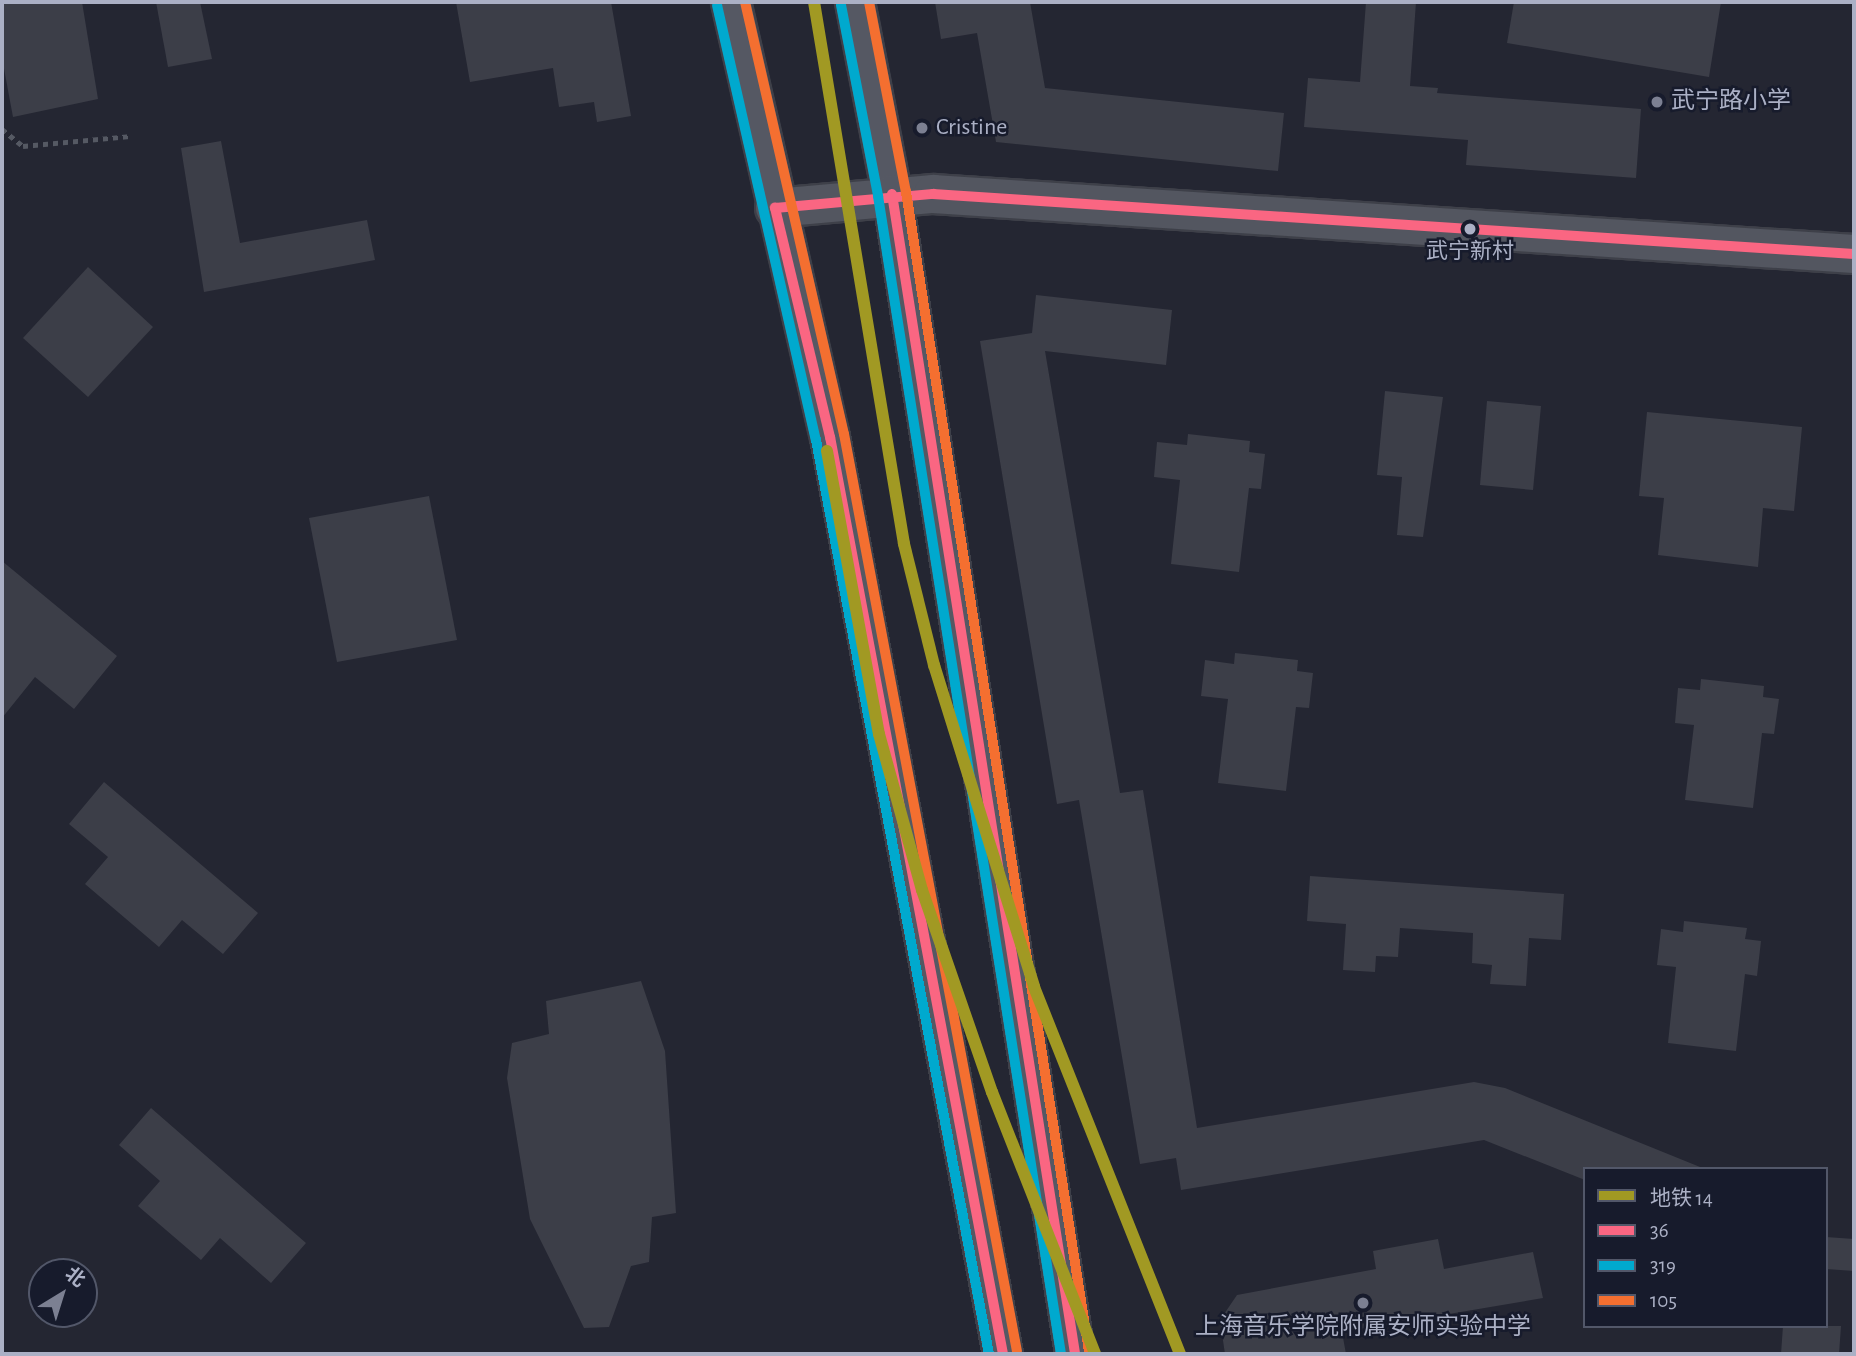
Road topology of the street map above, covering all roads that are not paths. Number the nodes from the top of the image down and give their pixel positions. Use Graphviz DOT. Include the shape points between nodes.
graph roads {
  1 [pos="731,2"];
  2 [pos="855,2"];
  3 [pos="892,194"];
  4 [pos="775,208"];
  5 [pos="1854,254"];
  6 [pos="1003,1354"];
  7 [pos="1075,1354"];
  1 -- 4 [label="main road"];
  2 -- 3 [label="main road"];
  3 -- 4 [label="street"];
  3 -- 5 [label="street"];
  3 -- 7 [label="main road"];
  4 -- 6 [label="main road" via="830,437"];
}
